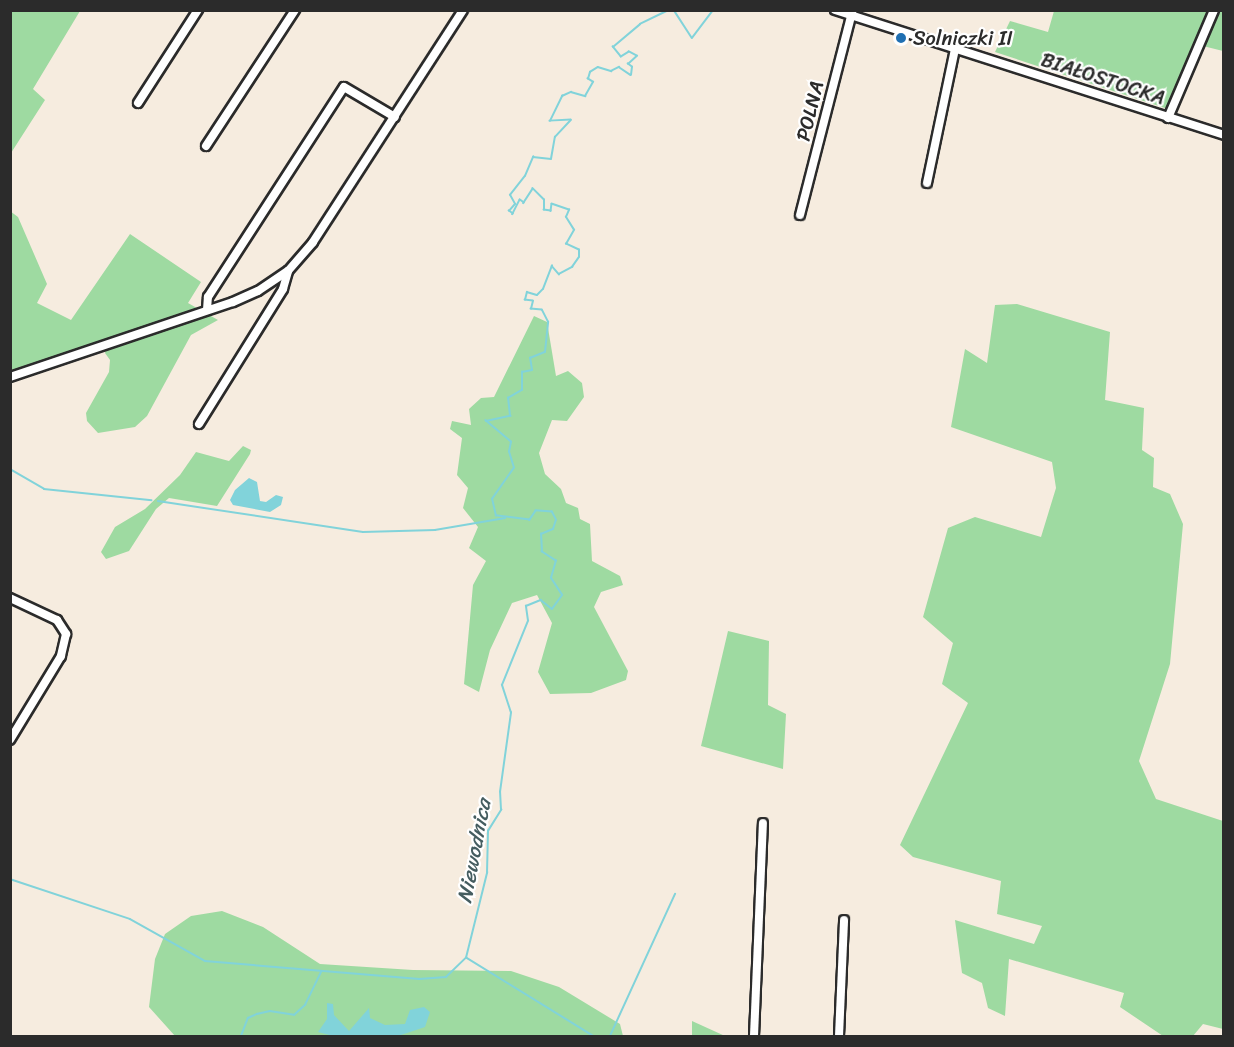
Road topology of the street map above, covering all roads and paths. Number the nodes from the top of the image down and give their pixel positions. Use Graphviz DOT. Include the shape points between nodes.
graph roads {
  1 [pos="198,10"];
  2 [pos="295,10"];
  3 [pos="464,10"];
  4 [pos="835,10"];
  5 [pos="1214,10"];
  6 [pos="851,13"];
  7 [pos="955,49"];
  8 [pos="138,103"];
  9 [pos="394,117"];
  10 [pos="1168,118"];
  11 [pos="1224,135"];
  12 [pos="206,146"];
  13 [pos="927,183"];
  14 [pos="800,215"];
  15 [pos="288,271"];
  16 [pos="207,310"];
  17 [pos="10,377"];
  18 [pos="199,424"];
  19 [pos="10,598"];
  20 [pos="10,740"];
  21 [pos="763,823"];
  22 [pos="844,920"];
  23 [pos="754,1036"];
  24 [pos="839,1036"];
  1 -- 8 [label="street"];
  2 -- 12 [label="street"];
  3 -- 9 [label="street"];
  4 -- 6 [label="street, BIAŁOSTOCKA"];
  5 -- 10 [label="street"];
  6 -- 7 [label="street, BIAŁOSTOCKA"];
  6 -- 14 [label="street, POLNA"];
  7 -- 10 [label="street, BIAŁOSTOCKA"];
  7 -- 13 [label="street"];
  9 -- 15 [label="street" via="313,242"];
  9 -- 16 [label="street" via="344,87 208,297"];
  10 -- 11 [label="street, BIAŁOSTOCKA"];
  15 -- 16 [label="street" via="258,291"];
  15 -- 18 [label="street" via="283,290"];
  16 -- 17 [label="street"];
  19 -- 20 [label="street" via="57,620 64,628 66,644"];
  21 -- 23 [label="street"];
  22 -- 24 [label="street"];
}
